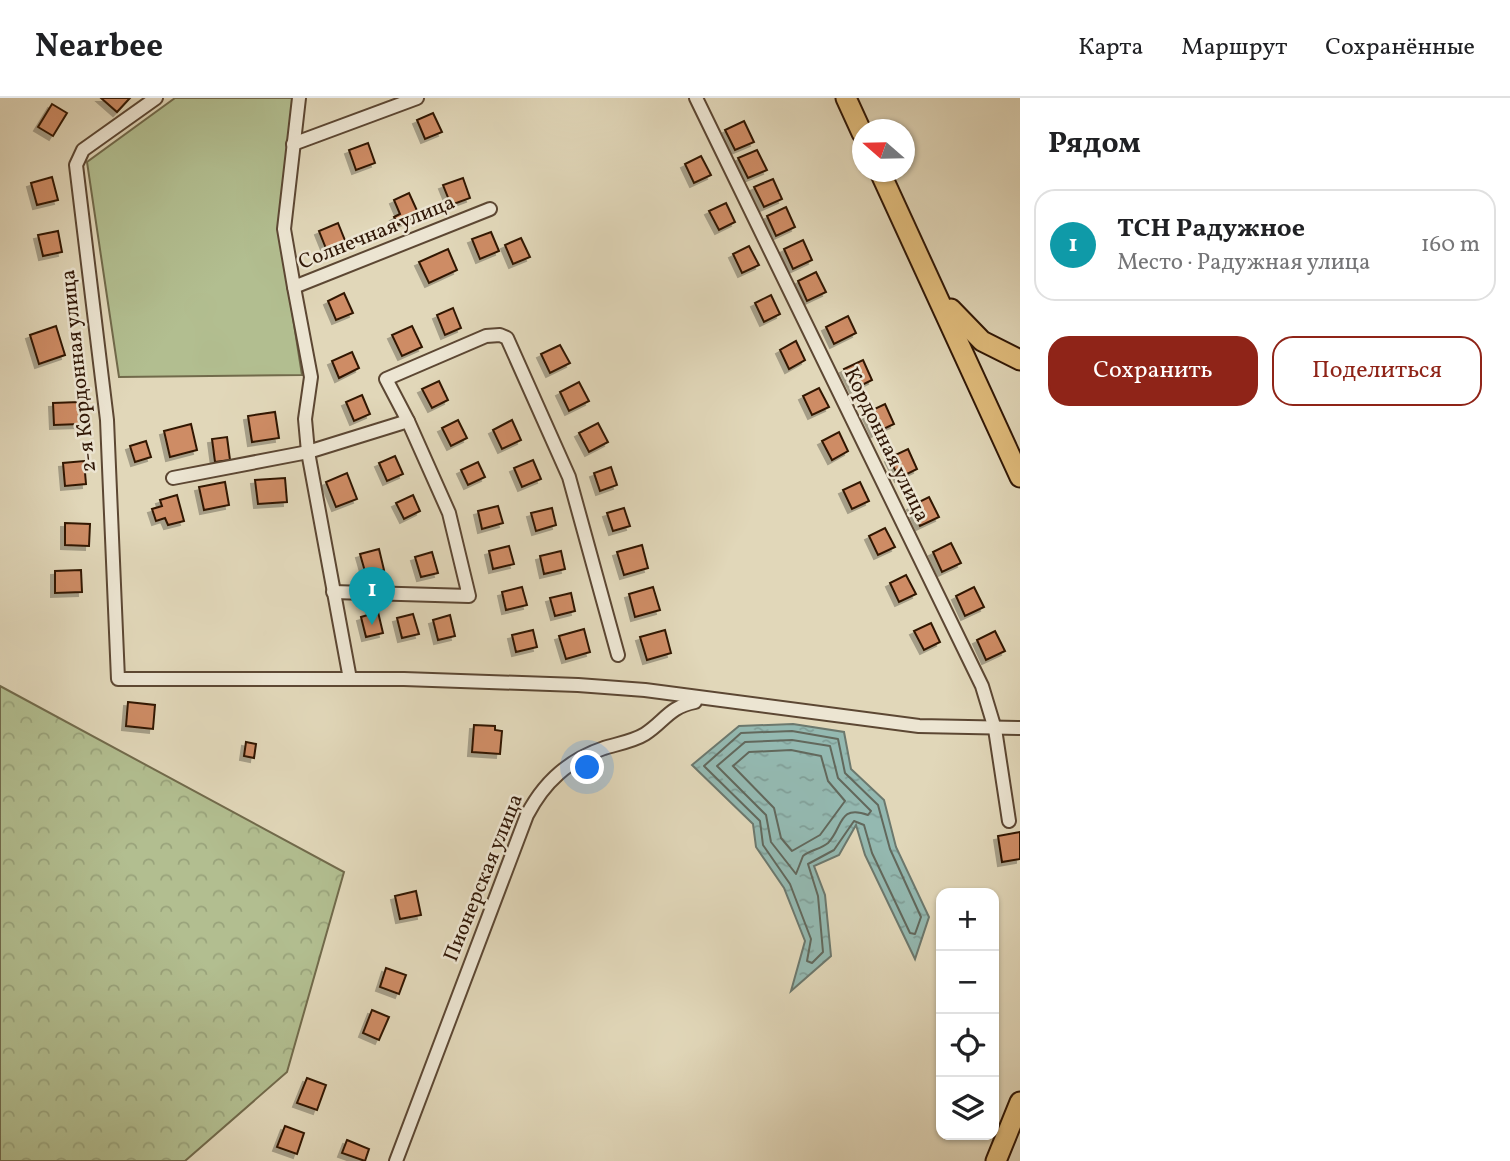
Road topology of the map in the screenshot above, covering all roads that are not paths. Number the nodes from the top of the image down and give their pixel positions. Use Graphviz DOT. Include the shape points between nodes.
graph roads {
  1 [pos="156,98"];
  2 [pos="299,98"];
  3 [pos="417,98"];
  4 [pos="696,98"];
  5 [pos="846,98"];
  6 [pos="856,119"];
  7 [pos="292,144"];
  8 [pos="885,182"];
  9 [pos="490,209"];
  10 [pos="932,282"];
  11 [pos="294,287"];
  12 [pos="1020,360"];
  13 [pos="408,421"];
  14 [pos="308,452"];
  15 [pos="1020,477"];
  16 [pos="173,478"];
  17 [pos="333,592"];
  18 [pos="618,655"];
  19 [pos="351,679"];
  20 [pos="705,700"];
  21 [pos="1020,727"];
  22 [pos="995,729"];
  23 [pos="1009,821"];
  24 [pos="1020,1102"];
  25 [pos="396,1161"];
  26 [pos="996,1161"];
  1 -- 19 [label="street, 2-я Кордонная улица" via="83,150 76,165 107,420 118,679"];
  2 -- 7 [label="street, Солнечная улица"];
  3 -- 7 [label="street"];
  4 -- 22 [label="street, Кордонная улица" via="976,673"];
  5 -- 6 [label="main road"];
  7 -- 11 [label="street, Солнечная улица" via="284,229"];
  8 -- 10 [label="main road"];
  9 -- 11 [label="street, Солнечная улица"];
  10 -- 12 [label="main road" via="982,341"];
  10 -- 15 [label="main road"];
  11 -- 14 [label="street" via="310,377 305,419"];
  13 -- 14 [label="street"];
  13 -- 17 [label="street" via="449,513 469,596"];
  13 -- 18 [label="street" via="386,379 486,336 507,338 569,477"];
  14 -- 16 [label="street"];
  14 -- 17 [label="street"];
  17 -- 19 [label="street"];
  19 -- 20 [label="street" via="578,685"];
  20 -- 22 [label="street" via="919,726"];
  20 -- 25 [label="street, Пионерская улица" via="677,705 643,736 567,765 540,791"];
  21 -- 22 [label="street"];
  22 -- 23 [label="street, Кордонная улица"];
  24 -- 26 [label="main road"];
}
